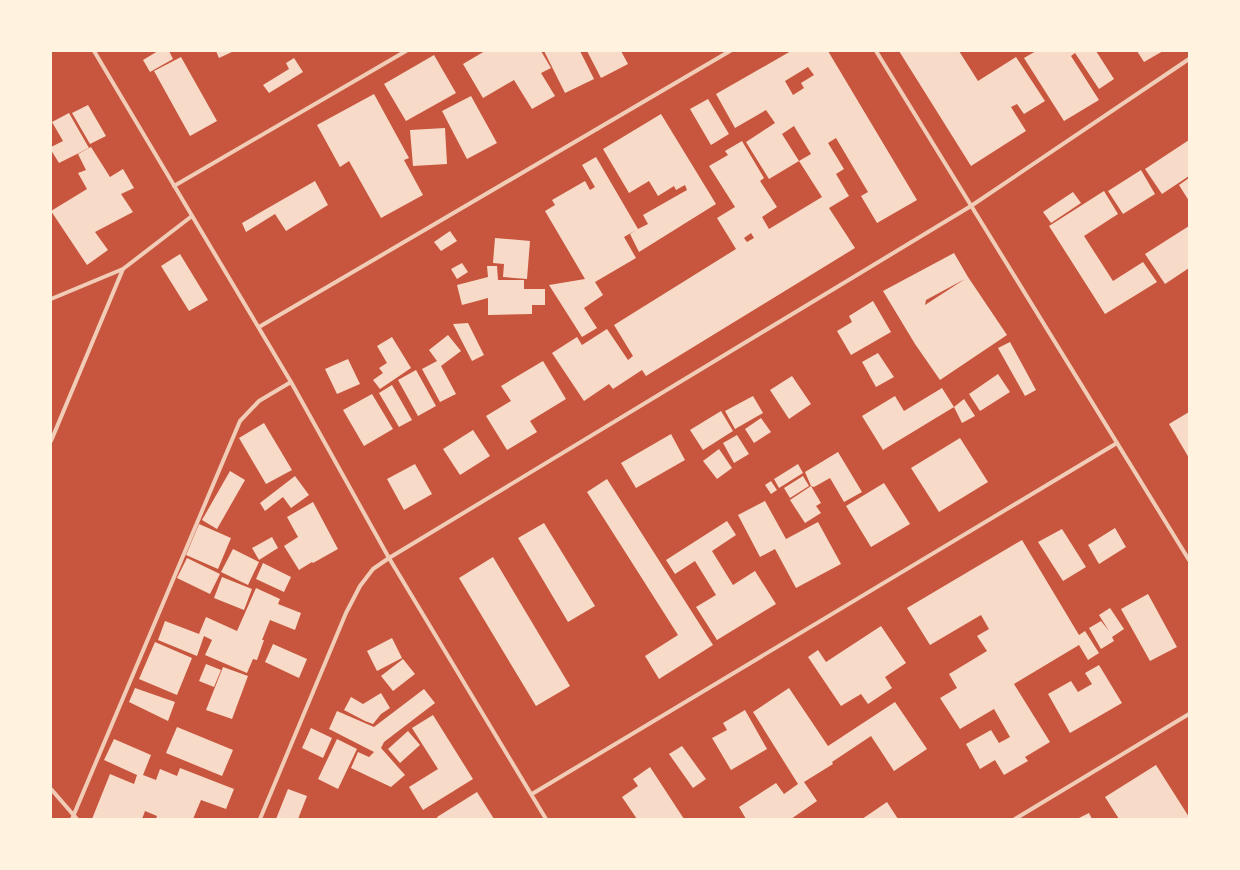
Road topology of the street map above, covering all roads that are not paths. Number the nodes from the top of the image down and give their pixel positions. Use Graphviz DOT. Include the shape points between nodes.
graph roads {
  1 [pos="94,51"];
  2 [pos="406,51"];
  3 [pos="730,51"];
  4 [pos="876,51"];
  5 [pos="1189,59"];
  6 [pos="174,186"];
  7 [pos="971,206"];
  8 [pos="192,216"];
  9 [pos="123,270"];
  10 [pos="51,299"];
  11 [pos="258,327"];
  12 [pos="291,382"];
  13 [pos="51,441"];
  14 [pos="1117,443"];
  15 [pos="389,558"];
  16 [pos="1189,560"];
  17 [pos="1189,714"];
  18 [pos="51,789"];
  19 [pos="532,794"];
  20 [pos="73,817"];
  21 [pos="77,819"];
  22 [pos="260,819"];
  23 [pos="546,819"];
  24 [pos="1015,819"];
  1 -- 6 [label="street"];
  2 -- 6 [label="street"];
  3 -- 11 [label="street"];
  4 -- 7 [label="street"];
  5 -- 7 [label="street"];
  6 -- 8 [label="street"];
  7 -- 14 [label="street"];
  7 -- 15 [label="street"];
  8 -- 9 [label="street"];
  8 -- 11 [label="street"];
  9 -- 10 [label="street"];
  9 -- 13 [label="street"];
  11 -- 12 [label="street"];
  12 -- 15 [label="street"];
  12 -- 20 [label="street" via="259,401 240,421"];
  14 -- 16 [label="street"];
  14 -- 19 [label="street"];
  15 -- 19 [label="street"];
  15 -- 22 [label="street" via="372,569 346,613"];
  17 -- 24 [label="street"];
  18 -- 20 [label="street"];
  19 -- 23 [label="street"];
  20 -- 21 [label="street"];
}
